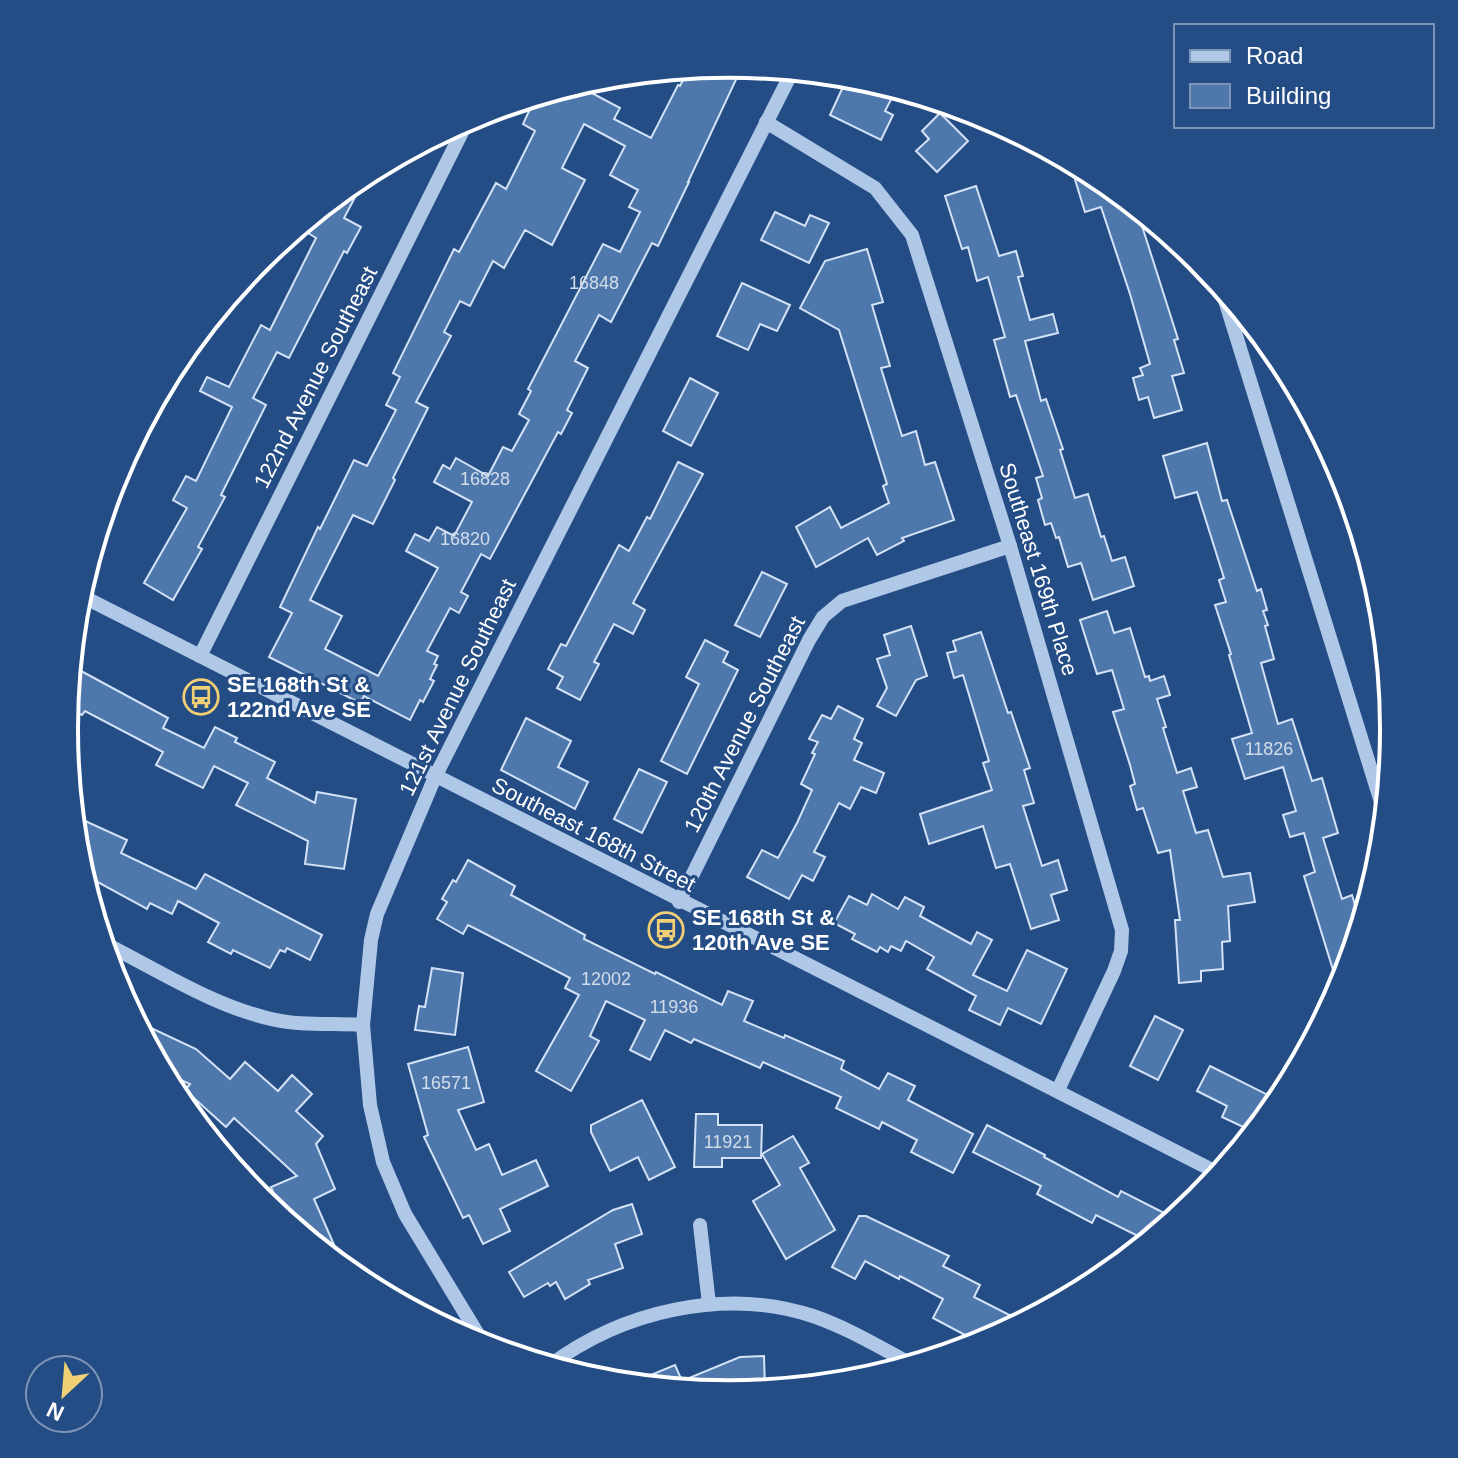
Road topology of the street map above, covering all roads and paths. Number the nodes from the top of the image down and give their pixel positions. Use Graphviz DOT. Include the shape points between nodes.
graph roads {
  1 [pos="787,81"];
  2 [pos="766,122"];
  3 [pos="460,137"];
  4 [pos="1229,314"];
  5 [pos="1010,546"];
  6 [pos="91,601"];
  7 [pos="200,656"];
  8 [pos="435,777"];
  9 [pos="1377,789"];
  10 [pos="679,902"];
  11 [pos="117,950"];
  12 [pos="363,1025"];
  13 [pos="1058,1090"];
  14 [pos="1209,1168"];
  15 [pos="700,1225"];
  16 [pos="709,1304"];
  17 [pos="474,1327"];
  18 [pos="562,1358"];
  19 [pos="898,1358"];
  1 -- 2 [label="street, 121st Avenue Southeast"];
  2 -- 5 [label="street, Southeast 169th Place" via="875,188 912,235"];
  2 -- 8 [label="street, 121st Avenue Southeast"];
  3 -- 7 [label="street, 122nd Avenue Southeast"];
  4 -- 9 [label="street"];
  5 -- 10 [label="street, 120th Avenue Southeast" via="842,601 823,617"];
  5 -- 13 [label="street, Southeast 169th Place" via="1122,930 1114,971"];
  6 -- 7 [label="street, Southeast 168th Street"];
  7 -- 8 [label="street, Southeast 168th Street"];
  8 -- 10 [label="street, Southeast 168th Street"];
  8 -- 12 [label="street, 121st Avenue Southeast" via="377,914"];
  10 -- 13 [label="street, Southeast 168th Street"];
  11 -- 12 [label="street" via="249,1014"];
  12 -- 17 [label="street, 121st Avenue Southeast" via="370,1105 383,1162 405,1214"];
  13 -- 14 [label="street, Southeast 168th Street"];
  15 -- 16 [label="street"];
  16 -- 18 [label="street" via="636,1320"];
  16 -- 19 [label="street" via="781,1308 814,1317"];
}
